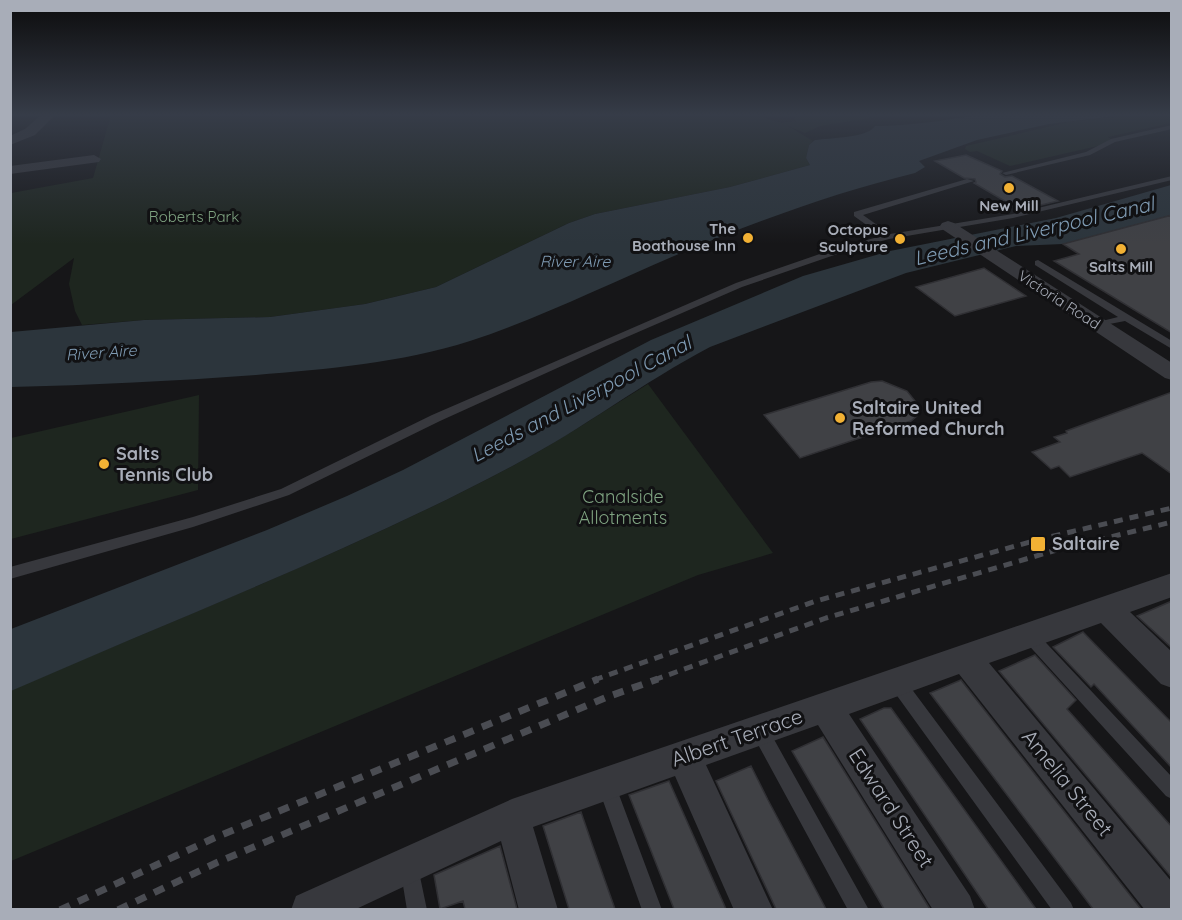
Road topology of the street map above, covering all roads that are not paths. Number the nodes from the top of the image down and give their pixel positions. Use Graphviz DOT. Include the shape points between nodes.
graph roads {
  1 [pos="1071,158"];
  2 [pos="94,159"];
  3 [pos="10,170"];
  4 [pos="1006,173"];
  5 [pos="1172,178"];
  6 [pos="970,182"];
  7 [pos="951,227"];
  8 [pos="888,237"];
  9 [pos="1038,263"];
  10 [pos="1126,318"];
  11 [pos="1097,325"];
  12 [pos="1172,346"];
  13 [pos="1172,373"];
  14 [pos="10,573"];
  15 [pos="1172,585"];
  16 [pos="1107,609"];
  17 [pos="1028,634"];
  18 [pos="964,657"];
  19 [pos="1172,673"];
  20 [pos="896,681"];
  21 [pos="825,706"];
  22 [pos="760,731"];
  23 [pos="684,757"];
  24 [pos="606,782"];
  25 [pos="1172,790"];
  26 [pos="512,817"];
  27 [pos="409,866"];
  28 [pos="310,909"];
  29 [pos="417,909"];
  30 [pos="539,909"];
  31 [pos="652,909"];
  32 [pos="754,909"];
  33 [pos="859,909"];
  34 [pos="956,909"];
  35 [pos="1064,909"];
  36 [pos="1170,909"];
  1 -- 4 [label="lane"];
  2 -- 3 [label="street"];
  5 -- 7 [label="lane"];
  6 -- 8 [label="lane" via="857,214"];
  7 -- 8 [label="lane"];
  7 -- 11 [label="street, Victoria Road"];
  8 -- 14 [label="lane" via="739,285 436,418 285,492"];
  9 -- 10 [label="lane"];
  10 -- 11 [label="lane"];
  10 -- 12 [label="lane"];
  11 -- 13 [label="street, Victoria Road"];
  15 -- 16 [label="street, Albert Terrace"];
  16 -- 17 [label="street, Albert Terrace"];
  16 -- 19 [label="street"];
  17 -- 18 [label="street, Albert Terrace"];
  17 -- 25 [label="lane"];
  18 -- 20 [label="street, Albert Terrace"];
  18 -- 36 [label="street, Amelia Street"];
  20 -- 21 [label="street, Albert Terrace"];
  20 -- 35 [label="lane"];
  21 -- 22 [label="street, Albert Terrace"];
  21 -- 34 [label="street, Edward Street"];
  22 -- 23 [label="street, Albert Terrace"];
  22 -- 33 [label="lane"];
  23 -- 24 [label="street, Albert Terrace"];
  23 -- 32 [label="street"];
  24 -- 26 [label="street, Albert Terrace"];
  24 -- 31 [label="lane"];
  26 -- 27 [label="street, Albert Terrace"];
  26 -- 30 [label="street"];
  27 -- 28 [label="street, Albert Terrace"];
  27 -- 29 [label="lane"];
}
